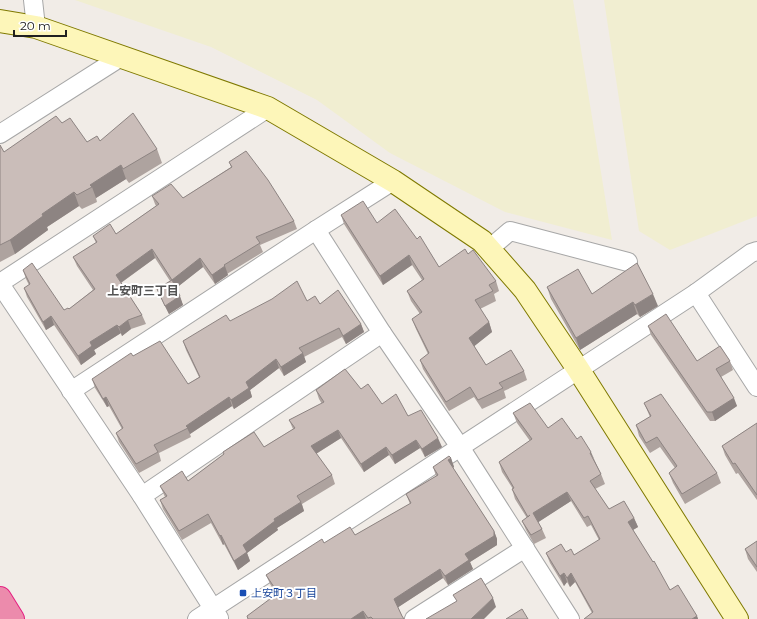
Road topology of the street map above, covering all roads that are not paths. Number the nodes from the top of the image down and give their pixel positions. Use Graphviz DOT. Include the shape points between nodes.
graph roads {
  1 [pos="32,0"];
  2 [pos="0,21"];
  3 [pos="36,27"];
  4 [pos="121,57"];
  5 [pos="268,108"];
  6 [pos="0,134"];
  7 [pos="392,181"];
  8 [pos="316,230"];
  9 [pos="488,249"];
  10 [pos="757,251"];
  11 [pos="628,262"];
  12 [pos="0,284"];
  13 [pos="696,293"];
  14 [pos="382,333"];
  15 [pos="578,369"];
  16 [pos="757,387"];
  17 [pos="71,391"];
  18 [pos="460,447"];
  19 [pos="142,496"];
  20 [pos="525,548"];
  21 [pos="0,598"];
  22 [pos="216,614"];
  23 [pos="13,619"];
  24 [pos="197,619"];
  25 [pos="414,619"];
  26 [pos="570,619"];
  27 [pos="738,619"];
  1 -- 3 [label="street"];
  2 -- 3 [label="street"];
  3 -- 4 [label="street"];
  4 -- 5 [label="street"];
  4 -- 6 [label="street"];
  5 -- 7 [label="street"];
  5 -- 12 [label="street"];
  7 -- 8 [label="street"];
  7 -- 9 [label="street" via="482,241"];
  8 -- 14 [label="street"];
  8 -- 17 [label="street"];
  9 -- 11 [label="street" via="510,231"];
  9 -- 15 [label="street" via="524,290"];
  10 -- 13 [label="street"];
  12 -- 17 [label="street"];
  13 -- 15 [label="street"];
  13 -- 16 [label="street"];
  14 -- 18 [label="street"];
  14 -- 19 [label="street"];
  15 -- 18 [label="street"];
  15 -- 27 [label="street"];
  17 -- 19 [label="street"];
  18 -- 20 [label="street"];
  18 -- 22 [label="street"];
  19 -- 22 [label="street"];
  20 -- 25 [label="street"];
  20 -- 26 [label="street"];
  21 -- 23 [label="highway"];
  22 -- 24 [label="street"];
}
